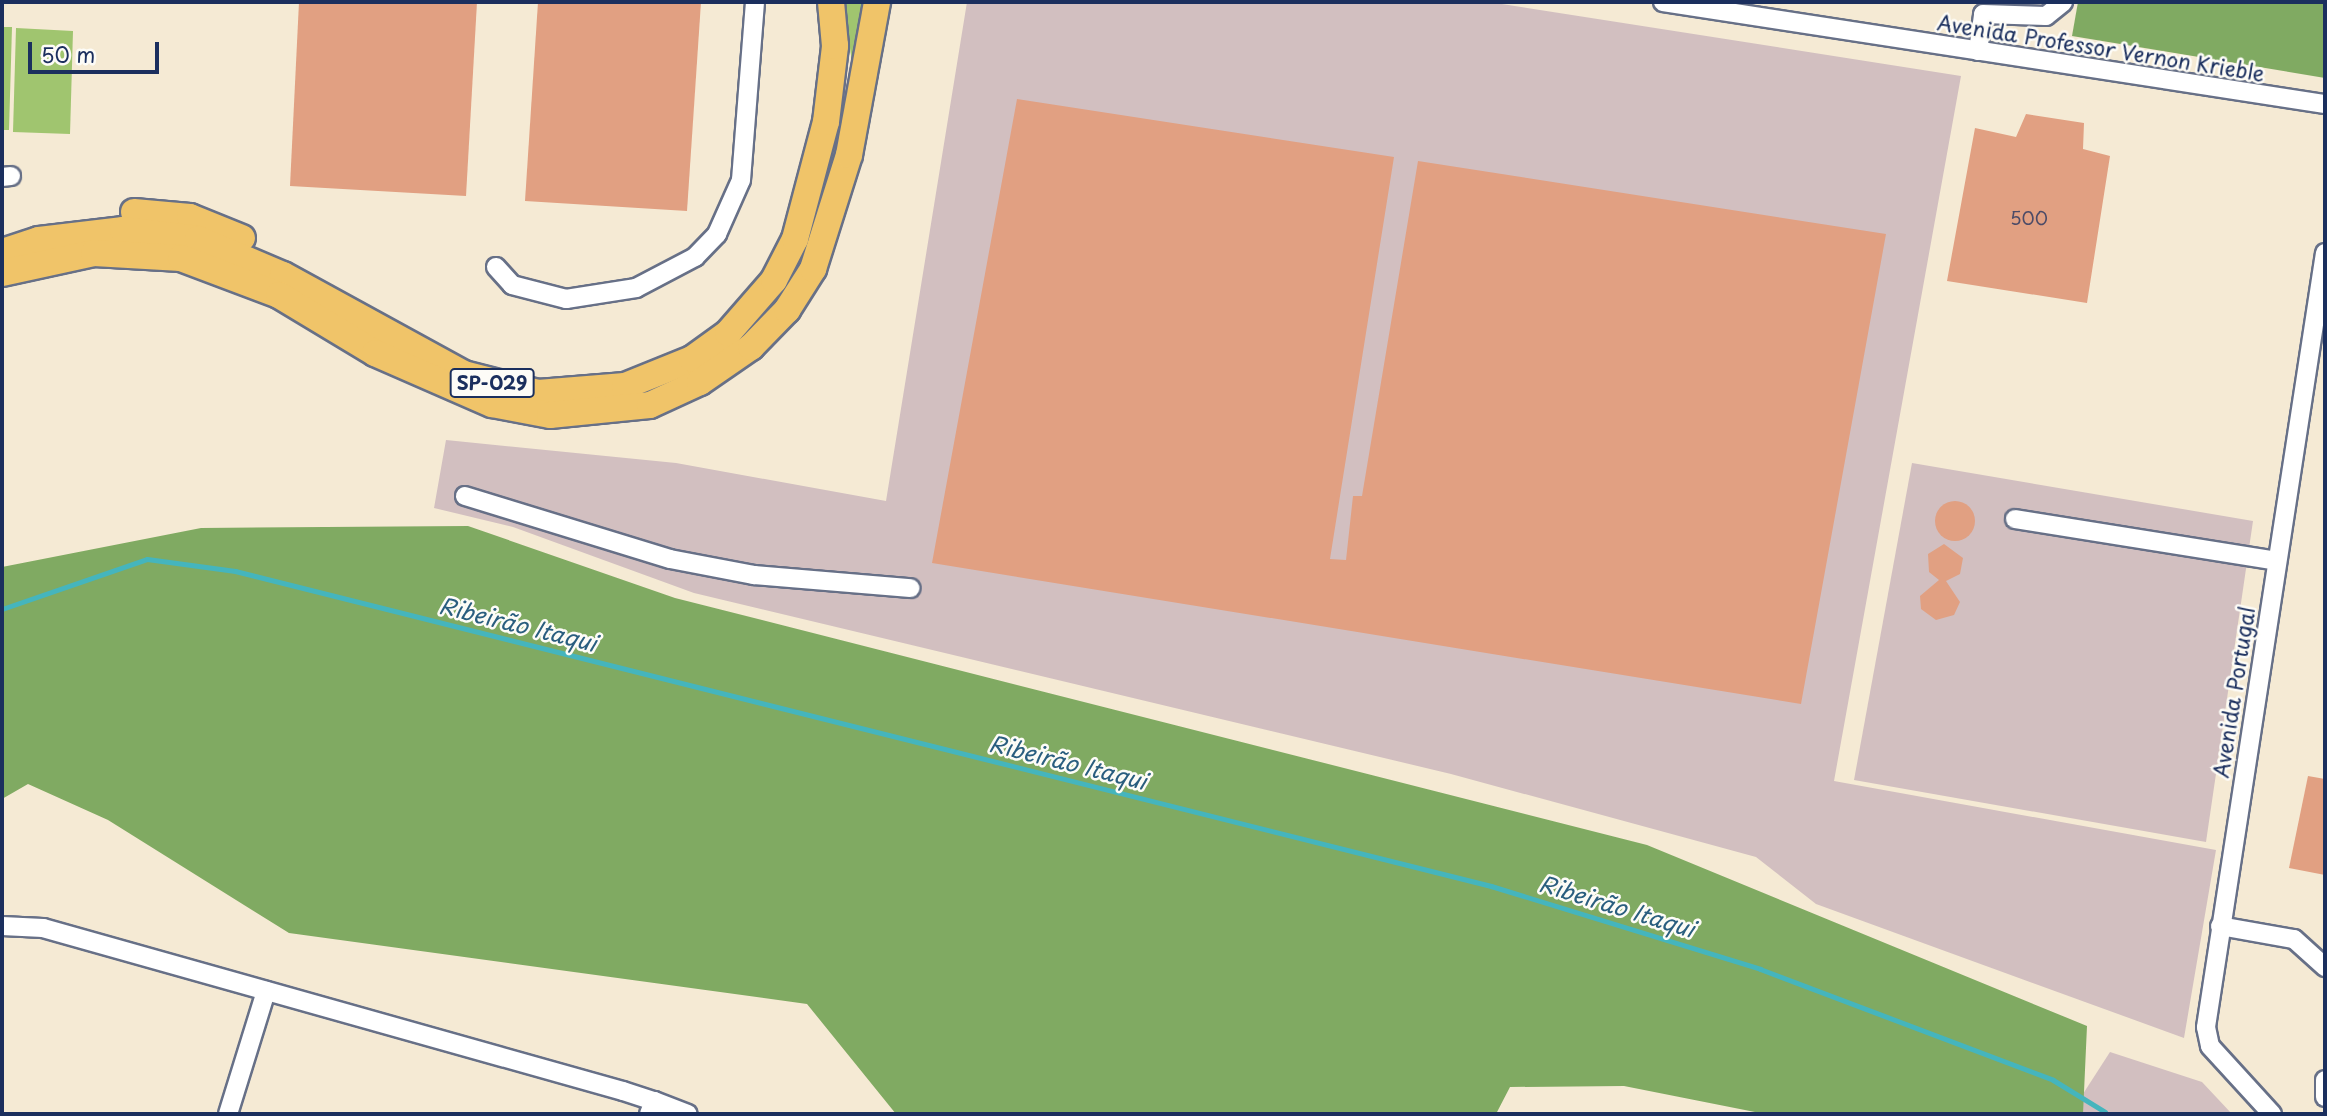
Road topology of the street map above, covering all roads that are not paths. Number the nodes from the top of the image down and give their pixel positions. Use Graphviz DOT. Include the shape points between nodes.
graph roads {
  1 [pos="755,2"];
  2 [pos="831,2"];
  3 [pos="877,2"];
  4 [pos="885,2"];
  5 [pos="1663,2"];
  6 [pos="2063,2"];
  7 [pos="873,31"];
  8 [pos="1978,51"];
  9 [pos="2325,104"];
  10 [pos="2,235"];
  11 [pos="2,253"];
  12 [pos="2325,253"];
  13 [pos="496,267"];
  14 [pos="2,273"];
  15 [pos="502,386"];
  16 [pos="465,496"];
  17 [pos="2015,519"];
  18 [pos="2276,561"];
  19 [pos="910,588"];
  20 [pos="2,926"];
  21 [pos="2220,926"];
  22 [pos="2325,967"];
  23 [pos="266,991"];
  24 [pos="2325,1080"];
  25 [pos="2325,1097"];
  26 [pos="652,1107"];
  27 [pos="228,1114"];
  28 [pos="688,1114"];
  29 [pos="2272,1114"];
  1 -- 13 [label="street" via="741,180 717,234 695,257 636,288 566,299 512,285"];
  2 -- 15 [label="highway, SP-029" via="832,84 811,190 774,280 750,310 692,359 625,387 538,393"];
  3 -- 7 [label="highway, SP-029"];
  4 -- 7 [label="highway, SP-029"];
  5 -- 8 [label="street, Avenida Professor Vernon Krieble"];
  6 -- 8 [label="street" via="2046,16 1983,14"];
  7 -- 14 [label="highway, SP-029" via="846,166 813,269 787,310 751,347 700,382 650,405 550,415 492,404 375,353 279,295 181,258 94,253"];
  8 -- 9 [label="street, Avenida Professor Vernon Krieble"];
  10 -- 15 [label="highway, SP-029" via="121,212 205,221 411,328"];
  11 -- 15 [label="highway, SP-029" via="39,240 123,230 198,239 283,275 464,374"];
  12 -- 18 [label="street, Avenida Portugal"];
  16 -- 19 [label="street" via="670,559 754,575"];
  17 -- 18 [label="street"];
  18 -- 21 [label="street, Avenida Portugal"];
  20 -- 23 [label="street" via="43,928"];
  21 -- 22 [label="street" via="2294,939"];
  21 -- 29 [label="street, Avenida Portugal" via="2207,1015 2210,1046"];
  23 -- 26 [label="street"];
  23 -- 27 [label="street"];
  24 -- 25 [label="street"];
  26 -- 28 [label="street"];
}
